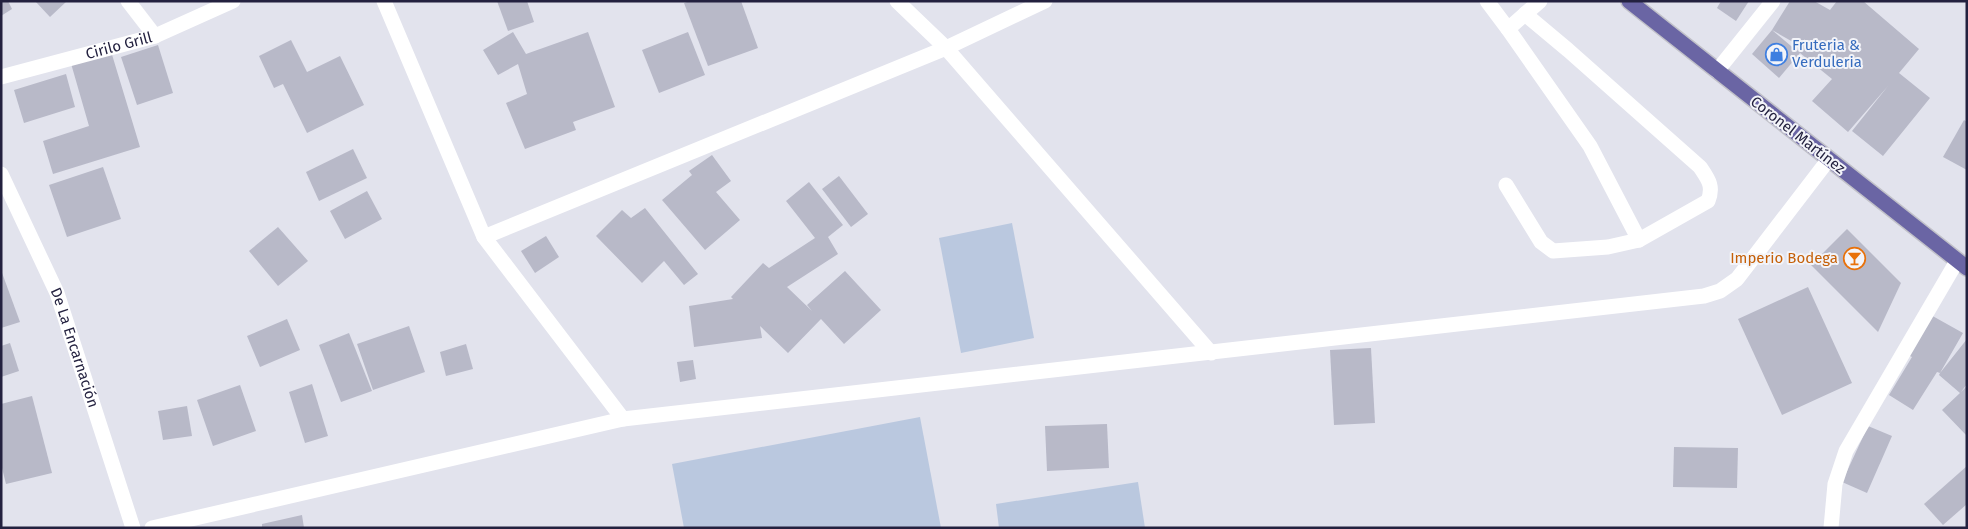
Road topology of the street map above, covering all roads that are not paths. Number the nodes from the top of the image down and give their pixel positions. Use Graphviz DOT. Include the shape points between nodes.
graph roads {
  1 [pos="128,1"];
  2 [pos="233,1"];
  3 [pos="384,1"];
  4 [pos="896,1"];
  5 [pos="1045,1"];
  6 [pos="1487,1"];
  7 [pos="1540,1"];
  8 [pos="1629,1"];
  9 [pos="1773,1"];
  10 [pos="1525,14"];
  11 [pos="1508,29"];
  12 [pos="155,36"];
  13 [pos="946,48"];
  14 [pos="1717,72"];
  15 [pos="1,77"];
  16 [pos="1829,159"];
  17 [pos="1,174"];
  18 [pos="1506,185"];
  19 [pos="484,237"];
  20 [pos="1639,240"];
  21 [pos="1962,264"];
  22 [pos="1211,353"];
  23 [pos="623,420"];
  24 [pos="133,528"];
  25 [pos="152,528"];
  26 [pos="1831,528"];
  1 -- 12 [label="street"];
  2 -- 12 [label="street, Cirilo Grill"];
  3 -- 19 [label="street"];
  4 -- 13 [label="street"];
  5 -- 13 [label="street"];
  6 -- 11 [label="street"];
  7 -- 10 [label="street"];
  8 -- 14 [label="main road, Coronel Martínez"];
  9 -- 14 [label="street"];
  10 -- 11 [label="street"];
  10 -- 20 [label="street" via="1700,167 1709,180 1711,192 1708,201"];
  11 -- 20 [label="street" via="1590,146"];
  12 -- 15 [label="street, Cirilo Grill"];
  13 -- 19 [label="street"];
  13 -- 22 [label="street"];
  14 -- 16 [label="main road, Coronel Martínez"];
  16 -- 21 [label="main road, Coronel Martínez"];
  16 -- 22 [label="street" via="1737,279 1704,296"];
  17 -- 24 [label="street, De La Encarnación" via="56,293"];
  18 -- 20 [label="street" via="1541,242 1553,251 1608,247"];
  19 -- 23 [label="street"];
  21 -- 26 [label="street" via="1846,451 1835,484"];
  22 -- 23 [label="street"];
  23 -- 25 [label="street"];
}
